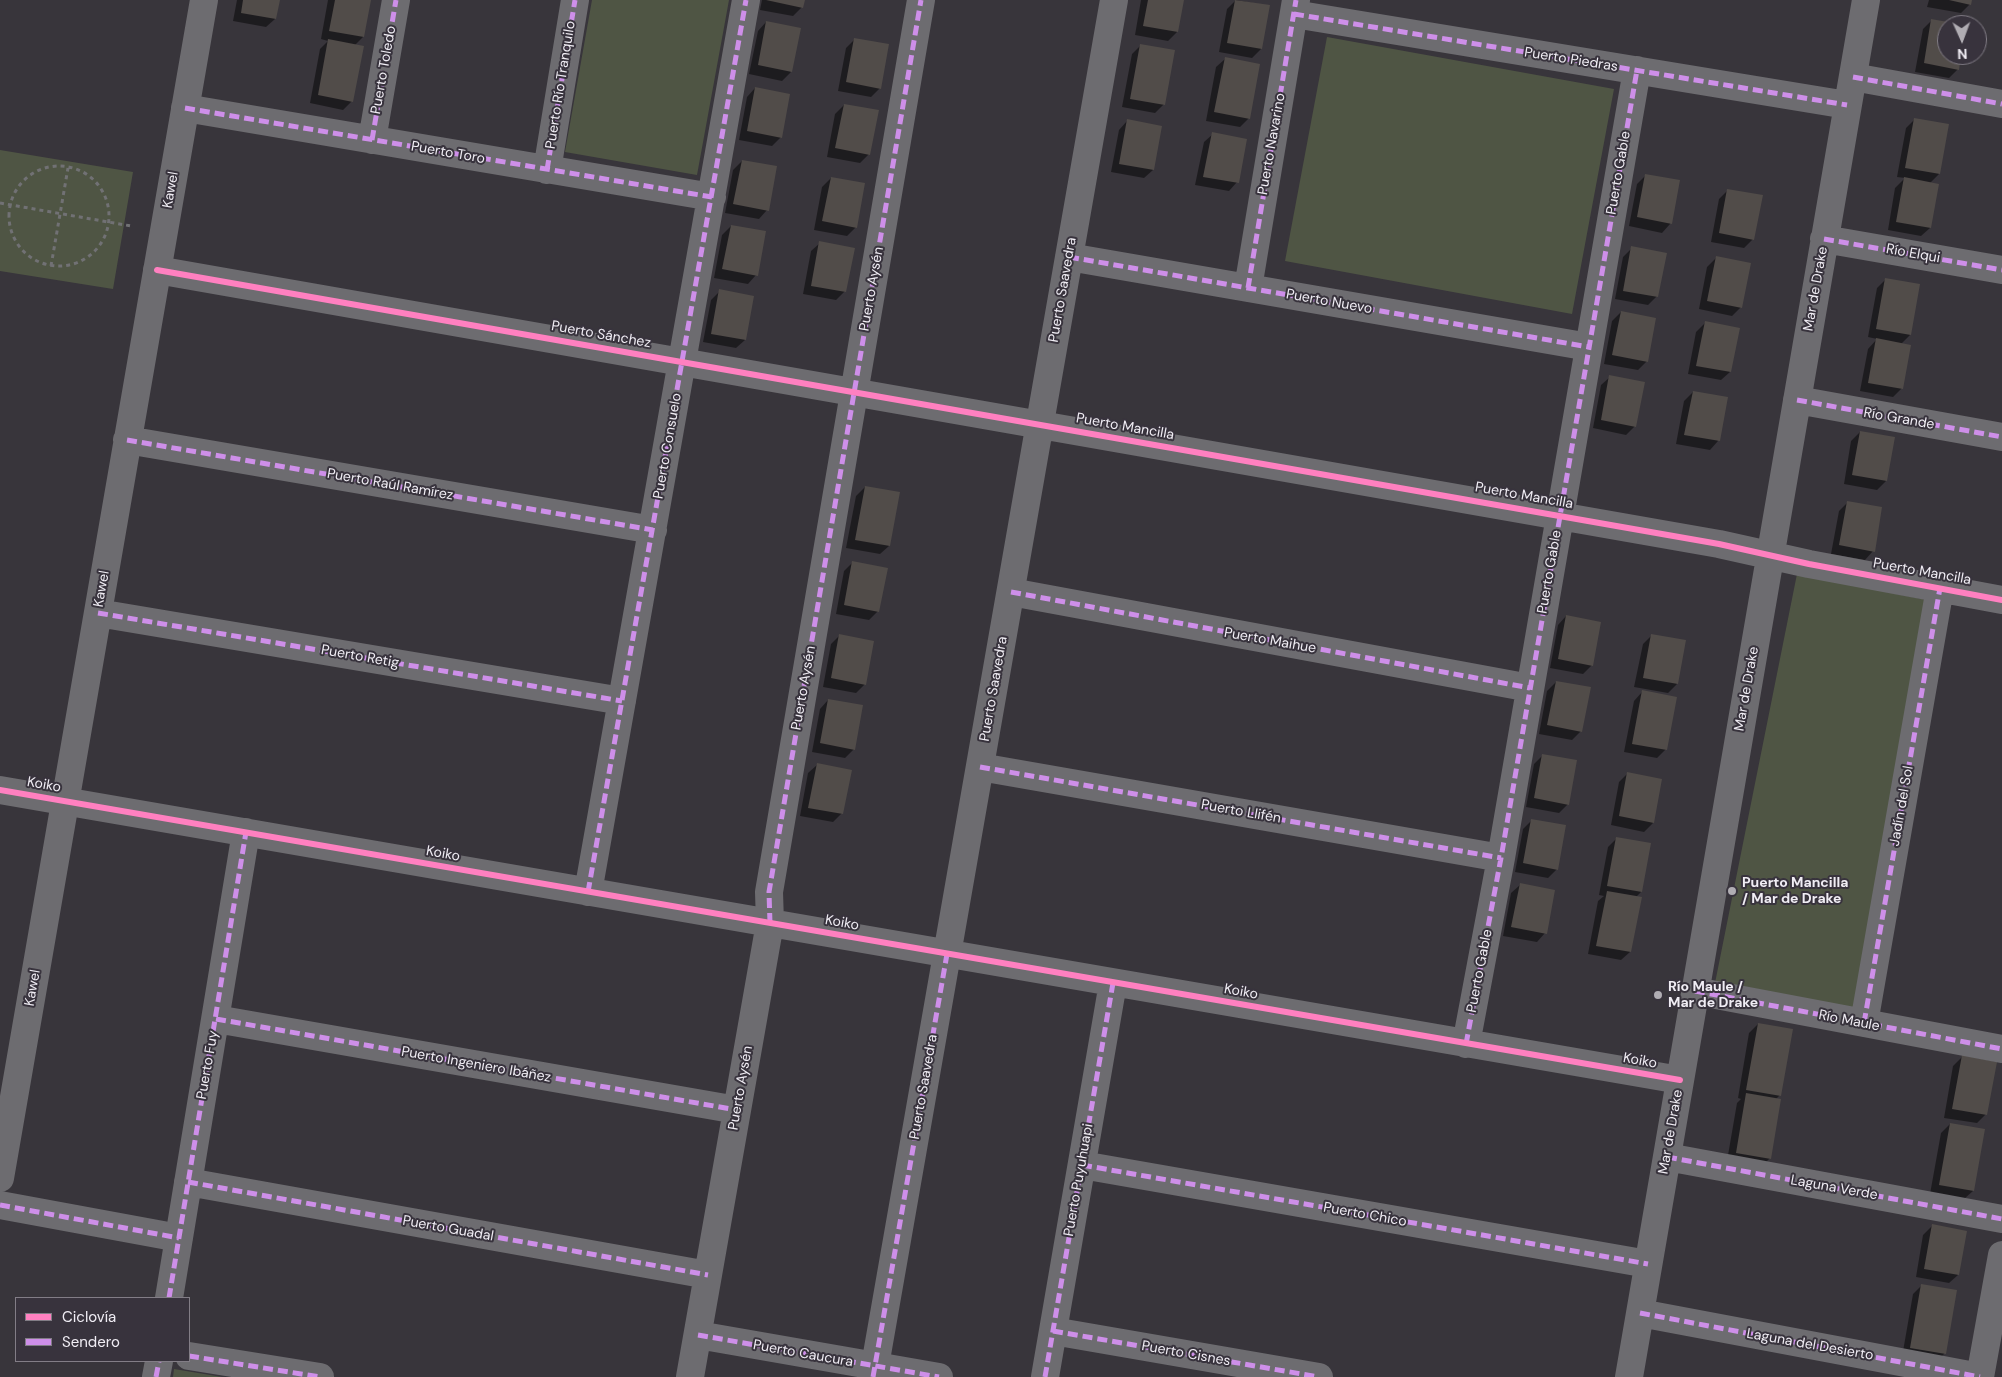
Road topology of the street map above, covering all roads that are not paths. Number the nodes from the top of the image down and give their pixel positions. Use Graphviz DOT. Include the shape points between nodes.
graph roads {
  1 [pos="204,0"];
  2 [pos="396,0"];
  3 [pos="575,0"];
  4 [pos="746,0"];
  5 [pos="921,0"];
  6 [pos="1114,0"];
  7 [pos="1866,0"];
  8 [pos="1295,7"];
  9 [pos="1637,70"];
  10 [pos="1853,77"];
  11 [pos="2002,104"];
  12 [pos="1847,105"];
  13 [pos="185,108"];
  14 [pos="372,140"];
  15 [pos="546,170"];
  16 [pos="712,197"];
  17 [pos="1824,239"];
  18 [pos="1069,257"];
  19 [pos="157,270"];
  20 [pos="2002,270"];
  21 [pos="1248,288"];
  22 [pos="1589,346"];
  23 [pos="682,362"];
  24 [pos="854,392"];
  25 [pos="1797,400"];
  26 [pos="1040,424"];
  27 [pos="2002,437"];
  28 [pos="127,440"];
  29 [pos="1560,516"];
  30 [pos="653,530"];
  31 [pos="1770,555"];
  32 [pos="1940,588"];
  33 [pos="1010,592"];
  34 [pos="2002,600"];
  35 [pos="98,613"];
  36 [pos="1530,688"];
  37 [pos="622,701"];
  38 [pos="980,767"];
  39 [pos="0,790"];
  40 [pos="65,801"];
  41 [pos="246,832"];
  42 [pos="1501,858"];
  43 [pos="588,892"];
  44 [pos="770,923"];
  45 [pos="947,954"];
  46 [pos="1113,983"];
  47 [pos="1695,991"];
  48 [pos="216,1019"];
  49 [pos="1864,1024"];
  50 [pos="1466,1044"];
  51 [pos="2002,1049"];
  52 [pos="1680,1080"];
  53 [pos="737,1110"];
  54 [pos="1667,1157"];
  55 [pos="1082,1165"];
  56 [pos="0,1178"];
  57 [pos="188,1182"];
  58 [pos="0,1205"];
  59 [pos="2002,1219"];
  60 [pos="179,1238"];
  61 [pos="2002,1255"];
  62 [pos="1648,1264"];
  63 [pos="708,1275"];
  64 [pos="169,1297"];
  65 [pos="1640,1313"];
  66 [pos="1053,1331"];
  67 [pos="698,1335"];
  68 [pos="190,1356"];
  69 [pos="159,1362"];
  70 [pos="874,1371"];
  71 [pos="156,1377"];
  72 [pos="320,1377"];
  73 [pos="690,1377"];
  74 [pos="939,1377"];
  75 [pos="1045,1377"];
  76 [pos="1318,1377"];
  77 [pos="1629,1377"];
  78 [pos="1980,1377"];
  1 -- 13 [label="street, Kawel"];
  2 -- 14 [label="street, Puerto Toledo"];
  3 -- 15 [label="street, Puerto Río Tranquilo"];
  4 -- 16 [label="street, Puerto Consuelo"];
  5 -- 24 [label="street, Puerto Aysén"];
  6 -- 18 [label="street, Puerto Saavedra"];
  7 -- 10 [label="street, Mar de Drake"];
  8 -- 9 [label="street, Puerto Piedras"];
  8 -- 21 [label="street, Puerto Navarino"];
  9 -- 12 [label="street, Puerto Piedras"];
  9 -- 22 [label="street, Puerto Gable"];
  10 -- 11 [label="street"];
  10 -- 12 [label="street, Mar de Drake"];
  12 -- 17 [label="street, Mar de Drake"];
  13 -- 14 [label="street, Puerto Toro"];
  13 -- 19 [label="street, Kawel"];
  14 -- 15 [label="street, Puerto Toro"];
  15 -- 16 [label="street, Puerto Toro"];
  16 -- 23 [label="street, Puerto Consuelo"];
  17 -- 20 [label="street, Río Elqui"];
  17 -- 25 [label="street, Mar de Drake"];
  18 -- 21 [label="street, Puerto Nuevo"];
  18 -- 26 [label="street, Puerto Saavedra"];
  19 -- 23 [label="street, Puerto Sánchez"];
  19 -- 28 [label="street, Kawel"];
  21 -- 22 [label="street, Puerto Nuevo"];
  22 -- 29 [label="street, Puerto Gable"];
  23 -- 24 [label="street, Puerto Sánchez"];
  23 -- 30 [label="street, Puerto Consuelo"];
  24 -- 26 [label="street, Puerto Sánchez"];
  24 -- 44 [label="street, Puerto Aysén" via="769,892"];
  25 -- 27 [label="street, Río Grande"];
  25 -- 31 [label="street, Mar de Drake"];
  26 -- 29 [label="street, Puerto Mancilla"];
  26 -- 33 [label="street, Puerto Saavedra"];
  28 -- 30 [label="street, Puerto Raúl Ramírez"];
  28 -- 35 [label="street, Kawel"];
  29 -- 31 [label="street, Puerto Mancilla"];
  29 -- 36 [label="street, Puerto Gable"];
  30 -- 37 [label="street, Puerto Consuelo"];
  31 -- 32 [label="street, Puerto Mancilla"];
  31 -- 47 [label="street, Mar de Drake"];
  32 -- 34 [label="street, Puerto Mancilla"];
  32 -- 49 [label="street, Jadín del Sol"];
  33 -- 36 [label="street, Puerto Maihue"];
  33 -- 38 [label="street, Puerto Saavedra"];
  35 -- 37 [label="street, Puerto Retig"];
  35 -- 40 [label="street, Kawel"];
  36 -- 42 [label="street, Puerto Gable"];
  37 -- 43 [label="street, Puerto Consuelo"];
  38 -- 42 [label="street, Puerto Llifén"];
  38 -- 45 [label="street, Puerto Saavedra"];
  39 -- 40 [label="street, Koiko"];
  40 -- 41 [label="street, Koiko"];
  40 -- 56 [label="street, Kawel"];
  41 -- 43 [label="street, Koiko"];
  41 -- 48 [label="street, Puerto Fuy"];
  42 -- 50 [label="street, Puerto Gable"];
  43 -- 44 [label="street, Koiko"];
  44 -- 45 [label="street, Koiko"];
  44 -- 53 [label="street, Puerto Aysén"];
  45 -- 46 [label="street, Koiko"];
  45 -- 70 [label="street, Puerto Saavedra"];
  46 -- 50 [label="street, Koiko"];
  46 -- 55 [label="street, Puerto Puyuhuapi"];
  47 -- 49 [label="street, Río Maule"];
  47 -- 52 [label="street, Mar de Drake"];
  48 -- 53 [label="street, Puerto Ingeniero Ibáñez"];
  48 -- 57 [label="street, Puerto Fuy"];
  49 -- 51 [label="street, Río Maule"];
  50 -- 52 [label="street, Koiko"];
  52 -- 54 [label="street, Mar de Drake"];
  53 -- 63 [label="street, Puerto Aysén"];
  54 -- 59 [label="street, Laguna Verde"];
  54 -- 62 [label="street, Mar de Drake"];
  55 -- 62 [label="street, Puerto Chico"];
  55 -- 66 [label="street, Puerto Puyuhuapi"];
  57 -- 60 [label="street, Puerto Fuy"];
  57 -- 63 [label="street, Puerto Guadal"];
  58 -- 60 [label="street"];
  60 -- 64 [label="street, Puerto Fuy"];
  61 -- 78 [label="street"];
  62 -- 65 [label="street, Mar de Drake"];
  63 -- 67 [label="street, Puerto Aysén"];
  65 -- 77 [label="street, Mar de Drake"];
  65 -- 78 [label="street, Laguna del Desierto"];
  66 -- 75 [label="street, Puerto Puyuhuapi"];
  66 -- 76 [label="street, Puerto Cisnes"];
  67 -- 70 [label="street, Puerto Caucura"];
  67 -- 73 [label="street, Puerto Aysén"];
  68 -- 72 [label="street"];
  69 -- 71 [label="street"];
  70 -- 74 [label="street, Puerto Caucura"];
}
